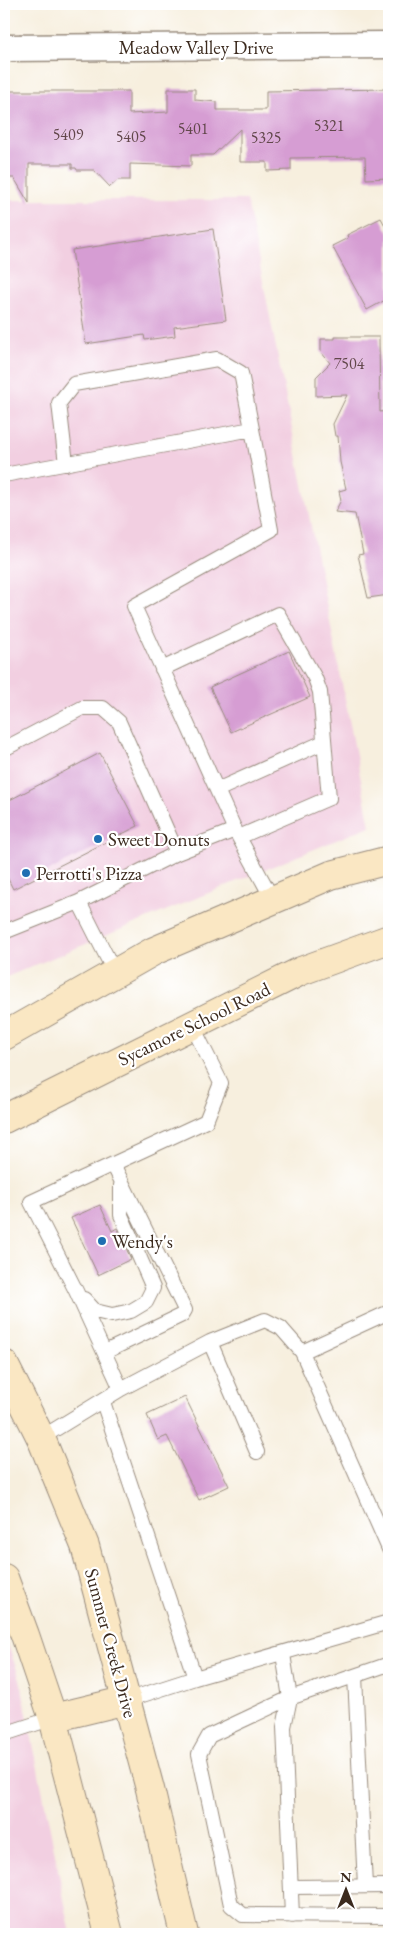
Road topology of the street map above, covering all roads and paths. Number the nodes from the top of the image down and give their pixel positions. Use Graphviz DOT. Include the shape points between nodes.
graph roads {
  1 [pos="389,45"];
  2 [pos="4,48"];
  3 [pos="252,429"];
  4 [pos="66,464"];
  5 [pos="4,475"];
  6 [pos="162,669"];
  7 [pos="324,742"];
  8 [pos="4,749"];
  9 [pos="217,790"];
  10 [pos="237,833"];
  11 [pos="176,853"];
  12 [pos="389,860"];
  13 [pos="273,900"];
  14 [pos="79,902"];
  15 [pos="4,932"];
  16 [pos="389,939"];
  17 [pos="115,973"];
  18 [pos="192,1025"];
  19 [pos="4,1036"];
  20 [pos="4,1119"];
  21 [pos="113,1164"];
  22 [pos="121,1181"];
  23 [pos="76,1291"];
  24 [pos="389,1312"];
  25 [pos="210,1342"];
  26 [pos="105,1352"];
  27 [pos="302,1352"];
  28 [pos="4,1364"];
  29 [pos="122,1389"];
  30 [pos="103,1402"];
  31 [pos="41,1438"];
  32 [pos="258,1452"];
  33 [pos="389,1549"];
  34 [pos="4,1578"];
  35 [pos="389,1622"];
  36 [pos="283,1654"];
  37 [pos="389,1664"];
  38 [pos="355,1676"];
  39 [pos="195,1678"];
  40 [pos="290,1698"];
  41 [pos="127,1700"];
  42 [pos="53,1718"];
  43 [pos="4,1734"];
  44 [pos="291,1886"];
  45 [pos="365,1886"];
  46 [pos="389,1886"];
  47 [pos="292,1916"];
  48 [pos="389,1916"];
  49 [pos="109,1934"];
  50 [pos="184,1934"];
  1 -- 2 [label="street, Meadow Valley Drive"];
  3 -- 4 [label="lane"];
  3 -- 4 [label="lane" via="241,373 217,359 74,384 59,403"];
  3 -- 6 [label="lane" via="271,530 134,606"];
  4 -- 5 [label="lane"];
  6 -- 7 [label="lane" via="278,614 320,692"];
  6 -- 9 [label="lane"];
  7 -- 9 [label="lane"];
  7 -- 10 [label="lane" via="329,798"];
  8 -- 11 [label="lane" via="82,708 103,708 120,722"];
  9 -- 10 [label="lane"];
  10 -- 11 [label="lane"];
  10 -- 13 [label="lane"];
  11 -- 14 [label="lane"];
  12 -- 13 [label="main road" via="331,875"];
  13 -- 17 [label="main road" via="154,951"];
  14 -- 15 [label="lane"];
  14 -- 17 [label="lane"];
  16 -- 18 [label="main road, Sycamore School Road" via="301,971"];
  17 -- 19 [label="main road"];
  18 -- 20 [label="main road, Sycamore School Road"];
  18 -- 21 [label="lane" via="221,1083 206,1122"];
  21 -- 22 [label="lane"];
  21 -- 23 [label="lane" via="31,1202"];
  22 -- 23 [label="lane" via="122,1216 153,1288 146,1302 131,1311 112,1316 95,1311"];
  22 -- 26 [label="lane" via="185,1310 182,1315"];
  23 -- 26 [label="lane"];
  24 -- 27 [label="lane"];
  25 -- 27 [label="lane" via="265,1320 281,1328"];
  25 -- 29 [label="lane"];
  25 -- 32 [label="lane"];
  26 -- 29 [label="lane"];
  27 -- 33 [label="lane"];
  28 -- 31 [label="main road, Summer Creek Drive"];
  29 -- 30 [label="lane"];
  30 -- 31 [label="lane"];
  30 -- 39 [label="lane"];
  31 -- 41 [label="main road, Summer Creek Drive" via="85,1546"];
  34 -- 42 [label="main road"];
  35 -- 36 [label="lane"];
  36 -- 39 [label="lane"];
  36 -- 40 [label="lane"];
  37 -- 38 [label="lane"];
  38 -- 40 [label="lane"];
  38 -- 45 [label="lane"];
  39 -- 41 [label="lane"];
  40 -- 44 [label="lane" via="284,1727"];
  40 -- 47 [label="lane" via="209,1736 199,1754 231,1905 243,1916"];
  41 -- 42 [label="main road"];
  41 -- 50 [label="main road, Summer Creek Drive"];
  42 -- 43 [label="lane"];
  42 -- 49 [label="main road"];
  44 -- 45 [label="lane"];
  44 -- 47 [label="lane"];
  45 -- 46 [label="lane"];
  47 -- 48 [label="lane"];
}
